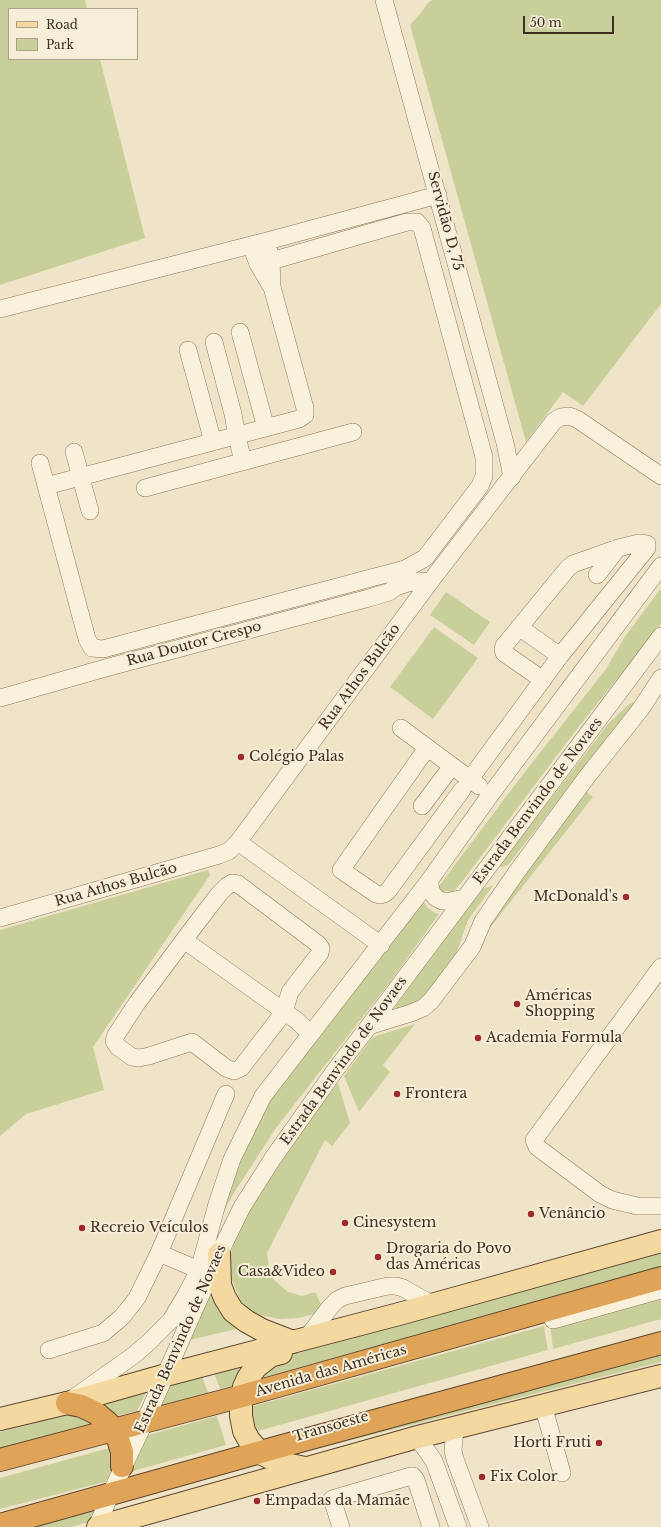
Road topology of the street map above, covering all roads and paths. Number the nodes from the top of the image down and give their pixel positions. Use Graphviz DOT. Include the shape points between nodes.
graph roads {
  1 [pos="384,0"];
  2 [pos="438,195"];
  3 [pos="259,244"];
  4 [pos="271,261"];
  5 [pos="272,287"];
  6 [pos="0,309"];
  7 [pos="240,332"];
  8 [pos="214,342"];
  9 [pos="188,350"];
  10 [pos="266,428"];
  11 [pos="353,432"];
  12 [pos="237,436"];
  13 [pos="213,442"];
  14 [pos="505,443"];
  15 [pos="74,452"];
  16 [pos="524,460"];
  17 [pos="244,462"];
  18 [pos="40,463"];
  19 [pos="81,476"];
  20 [pos="661,476"];
  21 [pos="512,477"];
  22 [pos="46,486"];
  23 [pos="145,488"];
  24 [pos="90,511"];
  25 [pos="618,548"];
  26 [pos="661,566"];
  27 [pos="597,575"];
  28 [pos="430,582"];
  29 [pos="389,592"];
  30 [pos="420,597"];
  31 [pos="519,627"];
  32 [pos="661,636"];
  33 [pos="560,656"];
  34 [pos="661,678"];
  35 [pos="543,680"];
  36 [pos="625,685"];
  37 [pos="0,698"];
  38 [pos="640,710"];
  39 [pos="401,728"];
  40 [pos="427,748"];
  41 [pos="448,772"];
  42 [pos="466,785"];
  43 [pos="487,800"];
  44 [pos="422,806"];
  45 [pos="238,842"];
  46 [pos="516,873"];
  47 [pos="481,877"];
  48 [pos="429,881"];
  49 [pos="464,898"];
  50 [pos="0,918"];
  51 [pos="184,940"];
  52 [pos="381,945"];
  53 [pos="661,967"];
  54 [pos="284,1012"];
  55 [pos="370,1026"];
  56 [pos="311,1034"];
  57 [pos="226,1094"];
  58 [pos="661,1206"];
  59 [pos="661,1241"];
  60 [pos="159,1253"];
  61 [pos="219,1254"];
  62 [pos="198,1270"];
  63 [pos="661,1278"];
  64 [pos="661,1290"];
  65 [pos="433,1305"];
  66 [pos="399,1314"];
  67 [pos="661,1333"];
  68 [pos="300,1340"];
  69 [pos="661,1343"];
  70 [pos="49,1350"];
  71 [pos="166,1375"];
  72 [pos="661,1376"];
  73 [pos="241,1400"];
  74 [pos="67,1403"];
  75 [pos="543,1405"];
  76 [pos="0,1419"];
  77 [pos="142,1427"];
  78 [pos="455,1428"];
  79 [pos="116,1434"];
  80 [pos="414,1438"];
  81 [pos="257,1450"];
  82 [pos="0,1460"];
  83 [pos="122,1466"];
  84 [pos="307,1468"];
  85 [pos="0,1470"];
  86 [pos="562,1473"];
  87 [pos="111,1491"];
  88 [pos="163,1508"];
  89 [pos="0,1518"];
  90 [pos="0,1525"];
  91 [pos="98,1527"];
  92 [pos="140,1527"];
  93 [pos="341,1527"];
  94 [pos="431,1527"];
  95 [pos="458,1527"];
  96 [pos="480,1527"];
  1 -- 2 [label="street, Servidão D, 75"];
  2 -- 3 [label="street"];
  2 -- 14 [label="street, Servidão D, 75"];
  3 -- 4 [label="street"];
  3 -- 5 [label="street" via="258,264"];
  3 -- 6 [label="street"];
  4 -- 5 [label="street"];
  4 -- 22 [label="street" via="407,222 417,222 422,228 482,450 484,466 480,486 426,558 406,570 103,649 92,648 87,639"];
  5 -- 10 [label="street" via="305,415 300,419"];
  7 -- 10 [label="street"];
  8 -- 12 [label="street"];
  9 -- 13 [label="street"];
  10 -- 12 [label="street"];
  11 -- 17 [label="street"];
  12 -- 13 [label="street"];
  12 -- 17 [label="street"];
  13 -- 19 [label="street"];
  14 -- 16 [label="street"];
  14 -- 21 [label="street, Servidão D, 75"];
  15 -- 19 [label="street"];
  16 -- 20 [label="street, Rua Athos Bulcão" via="554,421 569,416"];
  16 -- 21 [label="street, Rua Athos Bulcão"];
  17 -- 23 [label="street"];
  18 -- 22 [label="street"];
  19 -- 22 [label="street"];
  19 -- 24 [label="street"];
  21 -- 28 [label="street, Rua Athos Bulcão"];
  25 -- 27 [label="street"];
  25 -- 31 [label="street" via="573,564"];
  25 -- 33 [label="street" via="642,542 647,546"];
  26 -- 43 [label="street, Estrada Benvindo de Novaes"];
  28 -- 29 [label="street, Rua Doutor Crespo" via="408,583"];
  28 -- 30 [label="street, Rua Athos Bulcão"];
  29 -- 30 [label="street, Rua Doutor Crespo"];
  29 -- 37 [label="street, Rua Doutor Crespo"];
  30 -- 45 [label="street, Rua Athos Bulcão"];
  31 -- 33 [label="street"];
  31 -- 35 [label="street" via="503,651"];
  32 -- 36 [label="street, Estrada Benvindo de Novaes"];
  33 -- 35 [label="street"];
  34 -- 38 [label="street"];
  35 -- 42 [label="street"];
  36 -- 38 [label="street"];
  36 -- 47 [label="street, Estrada Benvindo de Novaes"];
  38 -- 46 [label="street"];
  39 -- 40 [label="street"];
  40 -- 41 [label="street"];
  40 -- 42 [label="street" via="341,870 376,894 384,894"];
  41 -- 42 [label="street"];
  41 -- 44 [label="street"];
  42 -- 43 [label="street"];
  43 -- 48 [label="street, Estrada Benvindo de Novaes"];
  45 -- 50 [label="street, Rua Athos Bulcão" via="219,855"];
  45 -- 52 [label="street"];
  46 -- 47 [label="street"];
  46 -- 55 [label="street" via="483,921 472,946 431,1001 411,1013"];
  47 -- 49 [label="street, Estrada Benvindo de Novaes"];
  48 -- 49 [label="street" via="432,893 442,901"];
  48 -- 52 [label="street, Estrada Benvindo de Novaes"];
  49 -- 55 [label="street, Estrada Benvindo de Novaes"];
  51 -- 54 [label="street"];
  51 -- 54 [label="street" via="223,890 232,883 238,884 321,948 320,953 290,992"];
  51 -- 54 [label="street" via="116,1035 114,1041 118,1047 132,1057 139,1058 192,1042 226,1068 234,1071 247,1062"];
  52 -- 56 [label="street, Estrada Benvindo de Novaes"];
  53 -- 58 [label="street" via="535,1137 534,1144 600,1194 612,1200 637,1206"];
  54 -- 56 [label="street"];
  55 -- 61 [label="street, Estrada Benvindo de Novaes" via="273,1158 242,1207"];
  56 -- 62 [label="street, Estrada Benvindo de Novaes" via="263,1096 232,1159"];
  57 -- 60 [label="street"];
  59 -- 65 [label="main road"];
  60 -- 62 [label="street"];
  60 -- 70 [label="street" via="137,1298 122,1317 103,1333"];
  61 -- 68 [label="main road" via="220,1285 233,1311 262,1330"];
  61 -- 71 [label="street, Estrada Benvindo de Novaes"];
  62 -- 74 [label="street, Estrada Benvindo de Novaes" via="171,1320 148,1344"];
  63 -- 73 [label="highway, Avenida das Américas"];
  64 -- 73 [label="street"];
  65 -- 66 [label="main road"];
  65 -- 68 [label="street" via="396,1286 345,1296 337,1300"];
  66 -- 68 [label="main road"];
  66 -- 73 [label="main road" via="371,1329 270,1356 256,1367 248,1378"];
  67 -- 81 [label="street, Transoeste"];
  68 -- 71 [label="main road"];
  69 -- 81 [label="highway"];
  71 -- 74 [label="main road"];
  71 -- 77 [label="street, Estrada Benvindo de Novaes"];
  72 -- 75 [label="main road"];
  73 -- 77 [label="highway, Avenida das Américas"];
  73 -- 81 [label="main road" via="244,1431"];
  74 -- 76 [label="main road"];
  74 -- 79 [label="highway" via="96,1413 108,1422"];
  75 -- 78 [label="main road"];
  75 -- 86 [label="street"];
  77 -- 79 [label="highway, Avenida das Américas"];
  77 -- 83 [label="street, Estrada Benvindo de Novaes"];
  78 -- 80 [label="main road"];
  78 -- 96 [label="street" via="455,1459"];
  79 -- 82 [label="highway, Avenida das Américas"];
  79 -- 83 [label="highway" via="122,1452"];
  79 -- 85 [label="street"];
  80 -- 84 [label="main road"];
  80 -- 95 [label="street" via="422,1444 434,1461"];
  81 -- 84 [label="main road" via="281,1463"];
  81 -- 87 [label="highway"];
  83 -- 87 [label="street, Estrada Benvindo de Novaes"];
  84 -- 88 [label="main road"];
  87 -- 89 [label="street"];
  87 -- 90 [label="highway"];
  87 -- 91 [label="street, Estrada Benvindo de Novaes"];
  88 -- 91 [label="main road"];
  88 -- 92 [label="main road"];
  93 -- 94 [label="street" via="332,1499 413,1476"];
}
